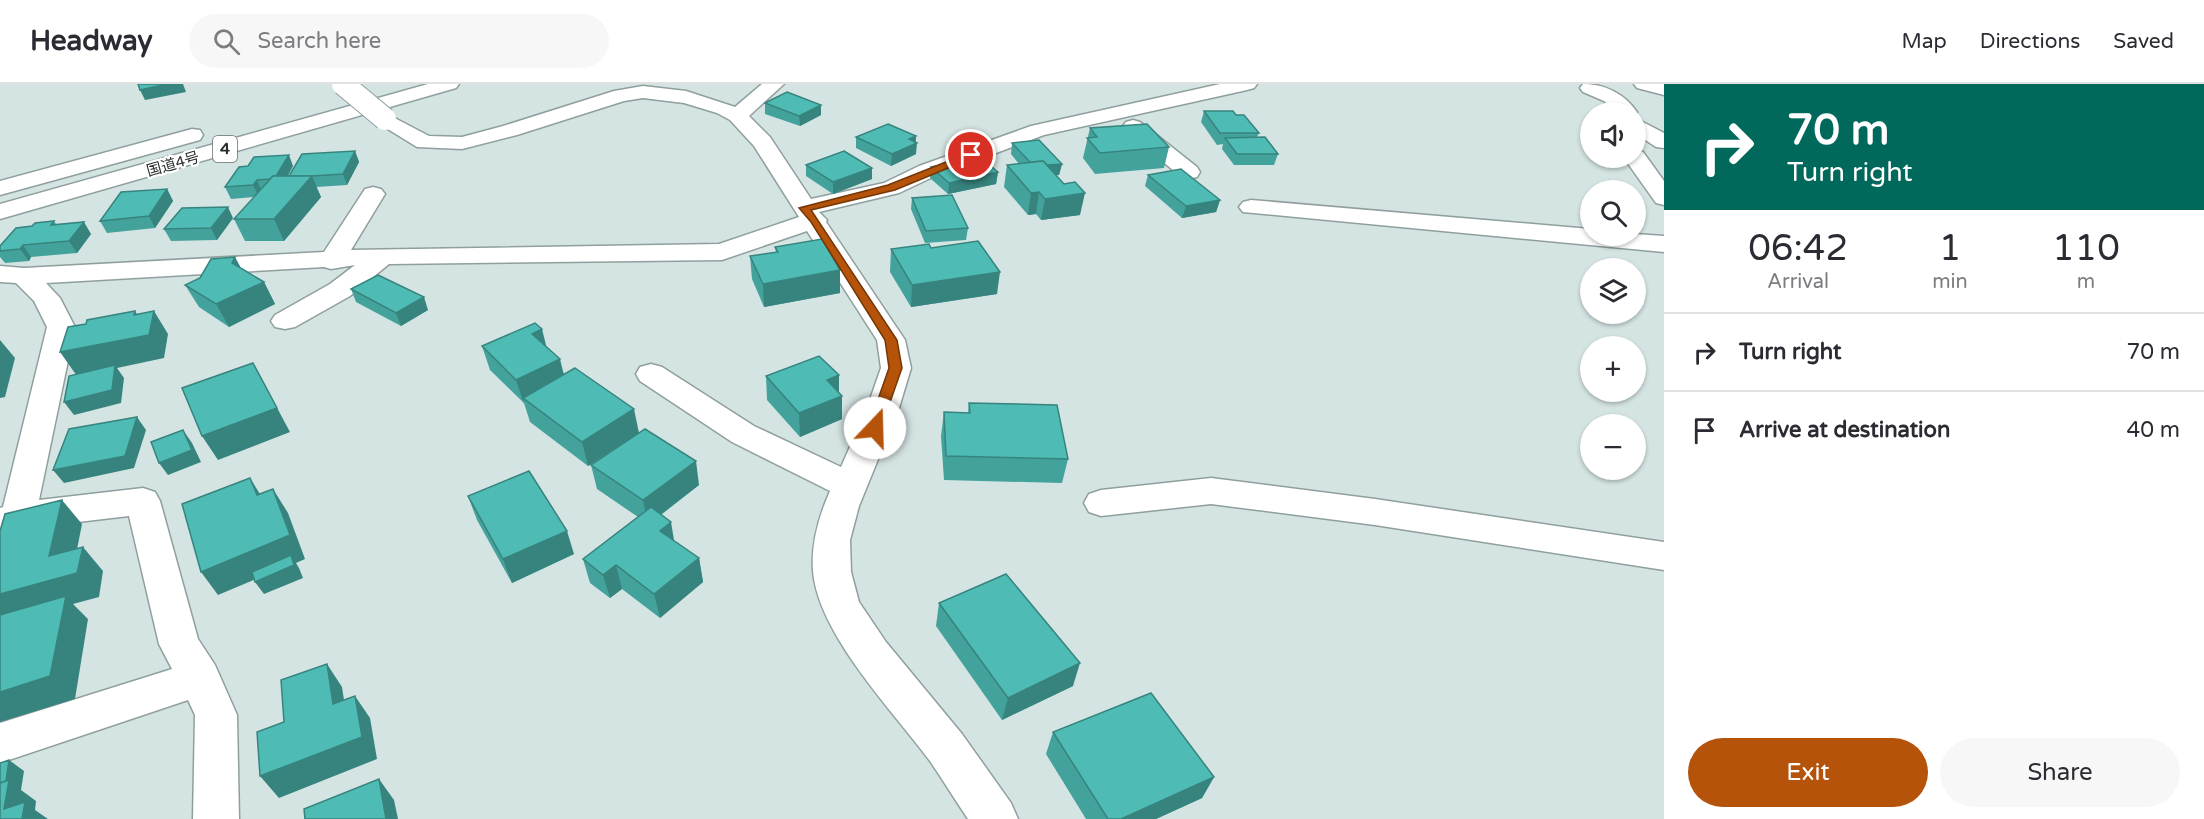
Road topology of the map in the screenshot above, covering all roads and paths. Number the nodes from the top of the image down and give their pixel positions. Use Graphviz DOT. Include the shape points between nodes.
graph roads {
  1 [pos="376,84"];
  2 [pos="449,84"];
  3 [pos="774,84"];
  4 [pos="1247,84"];
  5 [pos="1644,84"];
  6 [pos="1589,86"];
  7 [pos="1664,89"];
  8 [pos="337,90"];
  9 [pos="1599,102"];
  10 [pos="1616,102"];
  11 [pos="1117,113"];
  12 [pos="737,116"];
  13 [pos="216,128"];
  14 [pos="1646,131"];
  15 [pos="1664,142"];
  16 [pos="1643,168"];
  17 [pos="1189,172"];
  18 [pos="0,188"];
  19 [pos="373,194"];
  20 [pos="1664,198"];
  21 [pos="1251,207"];
  22 [pos="0,212"];
  23 [pos="810,214"];
  24 [pos="1664,244"];
  25 [pos="383,256"];
  26 [pos="331,261"];
  27 [pos="12,275"];
  28 [pos="285,321"];
  29 [pos="651,374"];
  30 [pos="850,486"];
  31 [pos="1101,503"];
  32 [pos="9,519"];
  33 [pos="1664,556"];
  34 [pos="200,678"];
  35 [pos="0,743"];
  36 [pos="216,819"];
  37 [pos="995,819"];
  1 -- 8 [label="main road"];
  2 -- 22 [label="main road, 国道4号 / 4"];
  3 -- 12 [label="main road"];
  4 -- 11 [label="main road"];
  5 -- 7 [label="main road"];
  6 -- 9 [label="main road"];
  6 -- 10 [label="main road"];
  8 -- 12 [label="main road, bridge" via="424,142 447,145 486,138 630,93 686,97"];
  11 -- 17 [label="main road"];
  11 -- 23 [label="main road" via="1038,130 891,188"];
  12 -- 23 [label="main road" via="762,142"];
  13 -- 18 [label="main road, 国道4号 / 4"];
  14 -- 15 [label="main road"];
  16 -- 20 [label="main road"];
  19 -- 26 [label="main road"];
  21 -- 24 [label="main road"];
  23 -- 25 [label="main road" via="722,252"];
  23 -- 30 [label="main road" via="891,340 896,368"];
  25 -- 26 [label="main road"];
  25 -- 28 [label="main road" via="340,290"];
  26 -- 27 [label="main road"];
  27 -- 32 [label="main road" via="46,298 61,327"];
  29 -- 30 [label="main road" via="743,434"];
  30 -- 37 [label="main road" via="832,540 832,572 842,608"];
  31 -- 33 [label="main road" via="1211,491"];
  32 -- 34 [label="main road" via="143,501 179,644"];
  34 -- 35 [label="main road"];
  34 -- 36 [label="main road" via="216,715"];
}
